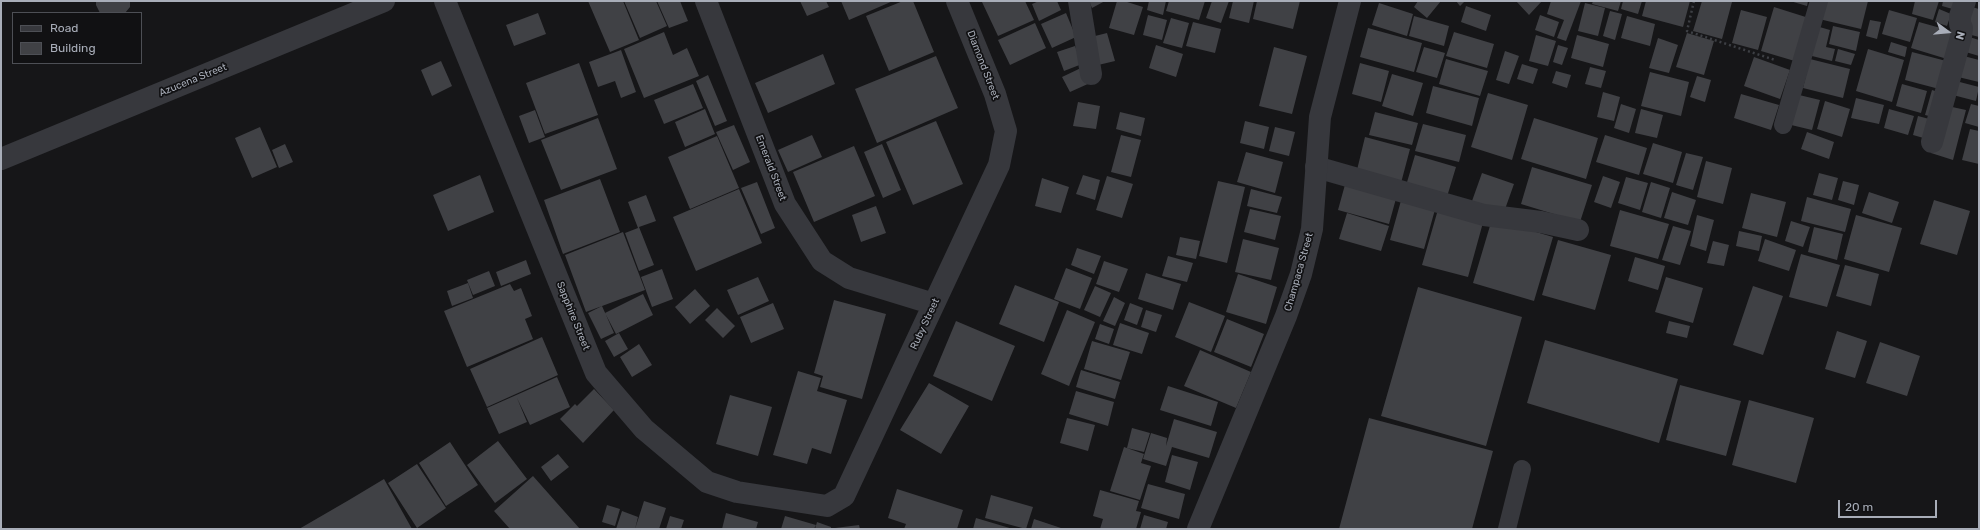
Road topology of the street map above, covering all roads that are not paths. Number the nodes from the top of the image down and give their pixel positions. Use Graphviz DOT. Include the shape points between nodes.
graph roads {
  1 [pos="384,1"];
  2 [pos="445,1"];
  3 [pos="706,1"];
  4 [pos="957,1"];
  5 [pos="1079,1"];
  6 [pos="1350,1"];
  7 [pos="1819,1"];
  8 [pos="1966,1"];
  9 [pos="1091,74"];
  10 [pos="1783,125"];
  11 [pos="1006,130"];
  12 [pos="1932,142"];
  13 [pos="1,159"];
  14 [pos="1316,168"];
  15 [pos="1578,230"];
  16 [pos="934,304"];
  17 [pos="1522,469"];
  18 [pos="827,506"];
  19 [pos="1198,529"];
  20 [pos="1507,529"];
  1 -- 13 [label="street, Azucena Street"];
  2 -- 18 [label="street, Sapphire Street" via="596,373 644,428 707,482 736,492"];
  3 -- 16 [label="street, Emerald Street" via="785,204 822,262 849,278"];
  4 -- 11 [label="street, Diamond Street" via="995,94"];
  5 -- 9 [label="street"];
  6 -- 14 [label="street, Champaca Street" via="1320,117"];
  7 -- 10 [label="lane"];
  8 -- 12 [label="street" via="1960,16 1960,37"];
  11 -- 16 [label="street, Ruby Street" via="999,165"];
  14 -- 15 [label="street" via="1484,215 1541,222"];
  14 -- 19 [label="street, Champaca Street" via="1312,229 1301,274"];
  16 -- 18 [label="street, Ruby Street" via="844,496"];
  17 -- 20 [label="lane"];
}
